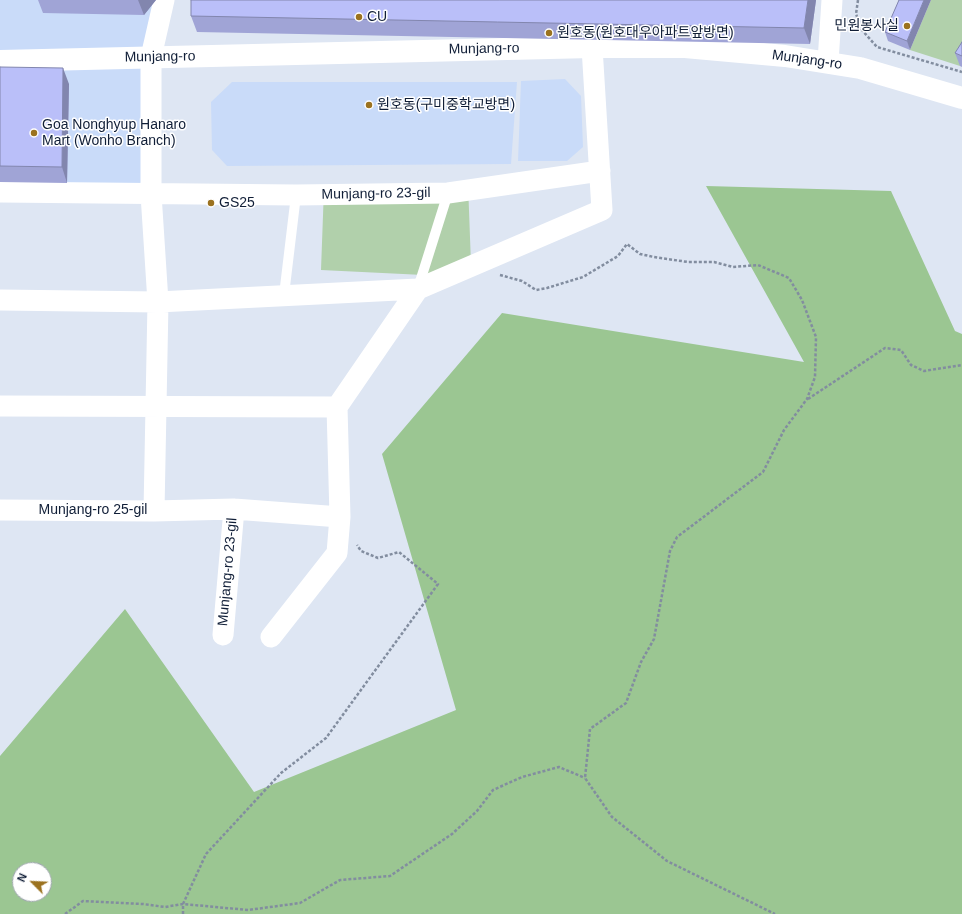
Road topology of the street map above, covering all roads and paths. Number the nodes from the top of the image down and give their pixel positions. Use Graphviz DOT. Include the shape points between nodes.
graph roads {
  1 [pos="164,0"];
  2 [pos="832,0"];
  3 [pos="858,0"];
  4 [pos="592,47"];
  5 [pos="151,57"];
  6 [pos="0,61"];
  7 [pos="828,62"];
  8 [pos="962,72"];
  9 [pos="962,98"];
  10 [pos="600,171"];
  11 [pos="0,192"];
  12 [pos="448,193"];
  13 [pos="151,194"];
  14 [pos="296,195"];
  15 [pos="479,263"];
  16 [pos="418,290"];
  17 [pos="284,295"];
  18 [pos="0,300"];
  19 [pos="158,302"];
  20 [pos="962,365"];
  21 [pos="807,399"];
  22 [pos="0,406"];
  23 [pos="156,406"];
  24 [pos="337,407"];
  25 [pos="234,509"];
  26 [pos="0,510"];
  27 [pos="154,511"];
  28 [pos="340,521"];
  29 [pos="222,634"];
  30 [pos="271,637"];
  31 [pos="585,778"];
  32 [pos="183,904"];
  33 [pos="65,914"];
  34 [pos="183,914"];
  35 [pos="775,914"];
  1 -- 5 [label="street, Munjang-ro 25-gil"];
  2 -- 7 [label="street"];
  3 -- 8 [label="path" via="856,14 862,30 877,46"];
  4 -- 5 [label="street, Munjang-ro"];
  4 -- 7 [label="street, Munjang-ro" via="685,47"];
  4 -- 10 [label="street"];
  5 -- 6 [label="street, Munjang-ro"];
  5 -- 13 [label="street, Munjang-ro 25-gil"];
  7 -- 9 [label="street, Munjang-ro" via="860,68"];
  10 -- 12 [label="street, Munjang-ro 23-gil"];
  10 -- 15 [label="street" via="602,210"];
  11 -- 13 [label="street"];
  12 -- 14 [label="street, Munjang-ro 23-gil"];
  12 -- 16 [label="lane"];
  13 -- 14 [label="street, Munjang-ro 23-gil"];
  13 -- 19 [label="street, Munjang-ro 25-gil"];
  14 -- 17 [label="lane"];
  15 -- 16 [label="street"];
  15 -- 21 [label="path" via="495,274 522,281 536,290 583,277 618,256 627,244 640,254 654,257 733,266 758,265 771,269 789,278 802,300 816,336 815,377"];
  16 -- 17 [label="street"];
  16 -- 24 [label="street"];
  17 -- 19 [label="street"];
  18 -- 19 [label="street"];
  19 -- 23 [label="street, Munjang-ro 25-gil"];
  20 -- 21 [label="path" via="924,371 910,365 901,350 885,348"];
  21 -- 31 [label="path" via="784,430 763,472 677,537 670,551 654,639 641,662 626,703 590,729"];
  22 -- 23 [label="street"];
  23 -- 24 [label="street"];
  23 -- 27 [label="street, Munjang-ro 25-gil"];
  24 -- 28 [label="street"];
  25 -- 27 [label="street, Munjang-ro 23-gil"];
  25 -- 28 [label="street, Munjang-ro 23-gil"];
  25 -- 29 [label="street, Munjang-ro 23-gil"];
  26 -- 27 [label="street, Munjang-ro 25-gil"];
  28 -- 30 [label="street" via="337,553"];
  28 -- 32 [label="path" via="362,551 378,558 399,552 438,584 326,738 282,772 206,854"];
  31 -- 32 [label="path" via="560,767 522,777 493,790 477,811 452,834 390,876 340,880 300,903 270,908 248,910"];
  31 -- 35 [label="path" via="612,817 667,861"];
  32 -- 33 [label="path" via="165,907 83,901"];
  32 -- 34 [label="path"];
}
